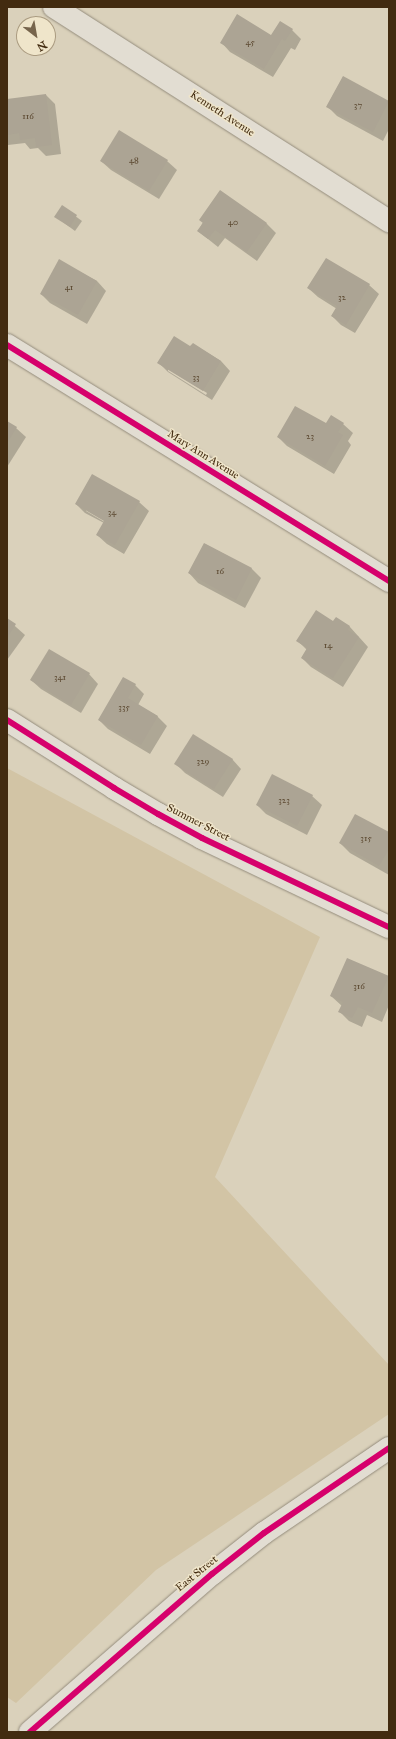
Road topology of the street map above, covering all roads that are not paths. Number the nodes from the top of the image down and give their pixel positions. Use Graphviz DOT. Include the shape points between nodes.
graph roads {
  1 [pos="54,7"];
  2 [pos="389,221"];
  3 [pos="7,345"];
  4 [pos="389,581"];
  5 [pos="7,720"];
  6 [pos="389,927"];
  7 [pos="389,1448"];
  8 [pos="30,1732"];
  1 -- 2 [label="street, Kenneth Avenue"];
  3 -- 4 [label="street, Mary Ann Avenue"];
  5 -- 6 [label="street, Summer Street" via="158,814 202,838"];
  7 -- 8 [label="street, East Street" via="270,1529 212,1574"];
}
